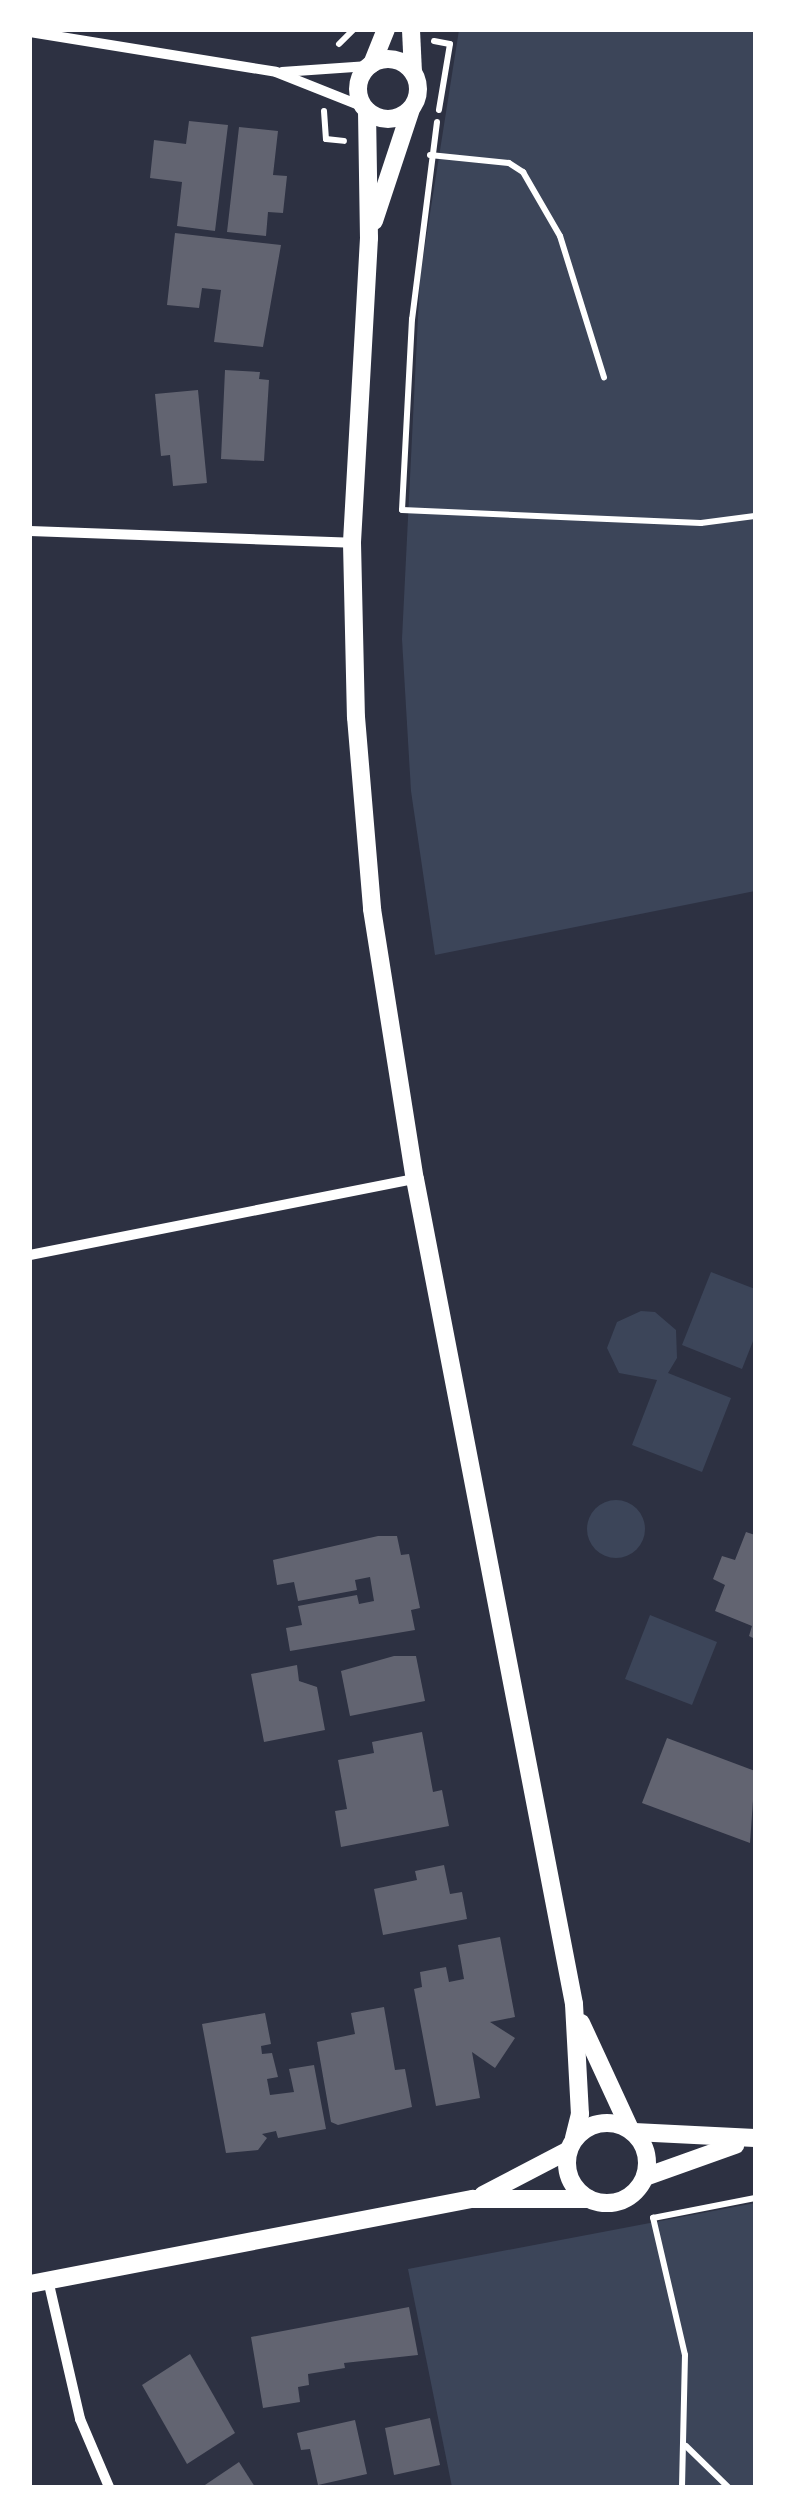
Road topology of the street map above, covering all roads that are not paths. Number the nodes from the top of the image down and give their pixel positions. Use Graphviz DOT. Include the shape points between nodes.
graph roads {
  1 [pos="386,30"];
  2 [pos="412,30"];
  3 [pos="30,32"];
  4 [pos="370,65"];
  5 [pos="276,72"];
  6 [pos="413,72"];
  7 [pos="411,108"];
  8 [pos="366,109"];
  9 [pos="369,238"];
  10 [pos="30,531"];
  11 [pos="352,543"];
  12 [pos="415,1179"];
  13 [pos="30,1255"];
  14 [pos="574,2004"];
  15 [pos="632,2131"];
  16 [pos="571,2144"];
  17 [pos="645,2177"];
  18 [pos="473,2199"];
  19 [pos="589,2200"];
  20 [pos="39,2282"];
  21 [pos="109,2487"];
  1 -- 4 [label="street"];
  2 -- 6 [label="street"];
  3 -- 5 [label="street"];
  4 -- 5 [label="street"];
  4 -- 6 [label="street" via="390,59"];
  4 -- 8 [label="street" via="360,81"];
  5 -- 8 [label="street"];
  6 -- 7 [label="street" via="418,90"];
  7 -- 8 [label="street" via="394,118"];
  7 -- 9 [label="street"];
  8 -- 9 [label="street"];
  9 -- 11 [label="street"];
  10 -- 11 [label="street"];
  11 -- 12 [label="street" via="356,717 372,909"];
  12 -- 13 [label="street"];
  12 -- 14 [label="street"];
  14 -- 15 [label="street"];
  14 -- 16 [label="street" via="580,2114"];
  15 -- 16 [label="street" via="606,2122"];
  15 -- 17 [label="street" via="646,2153"];
  15 -- 17 [label="street" via="755,2138"];
  16 -- 18 [label="street"];
  16 -- 19 [label="street" via="572,2184"];
  17 -- 19 [label="street" via="628,2198"];
  18 -- 19 [label="street"];
  18 -- 20 [label="street"];
  20 -- 21 [label="street" via="80,2419"];
}
